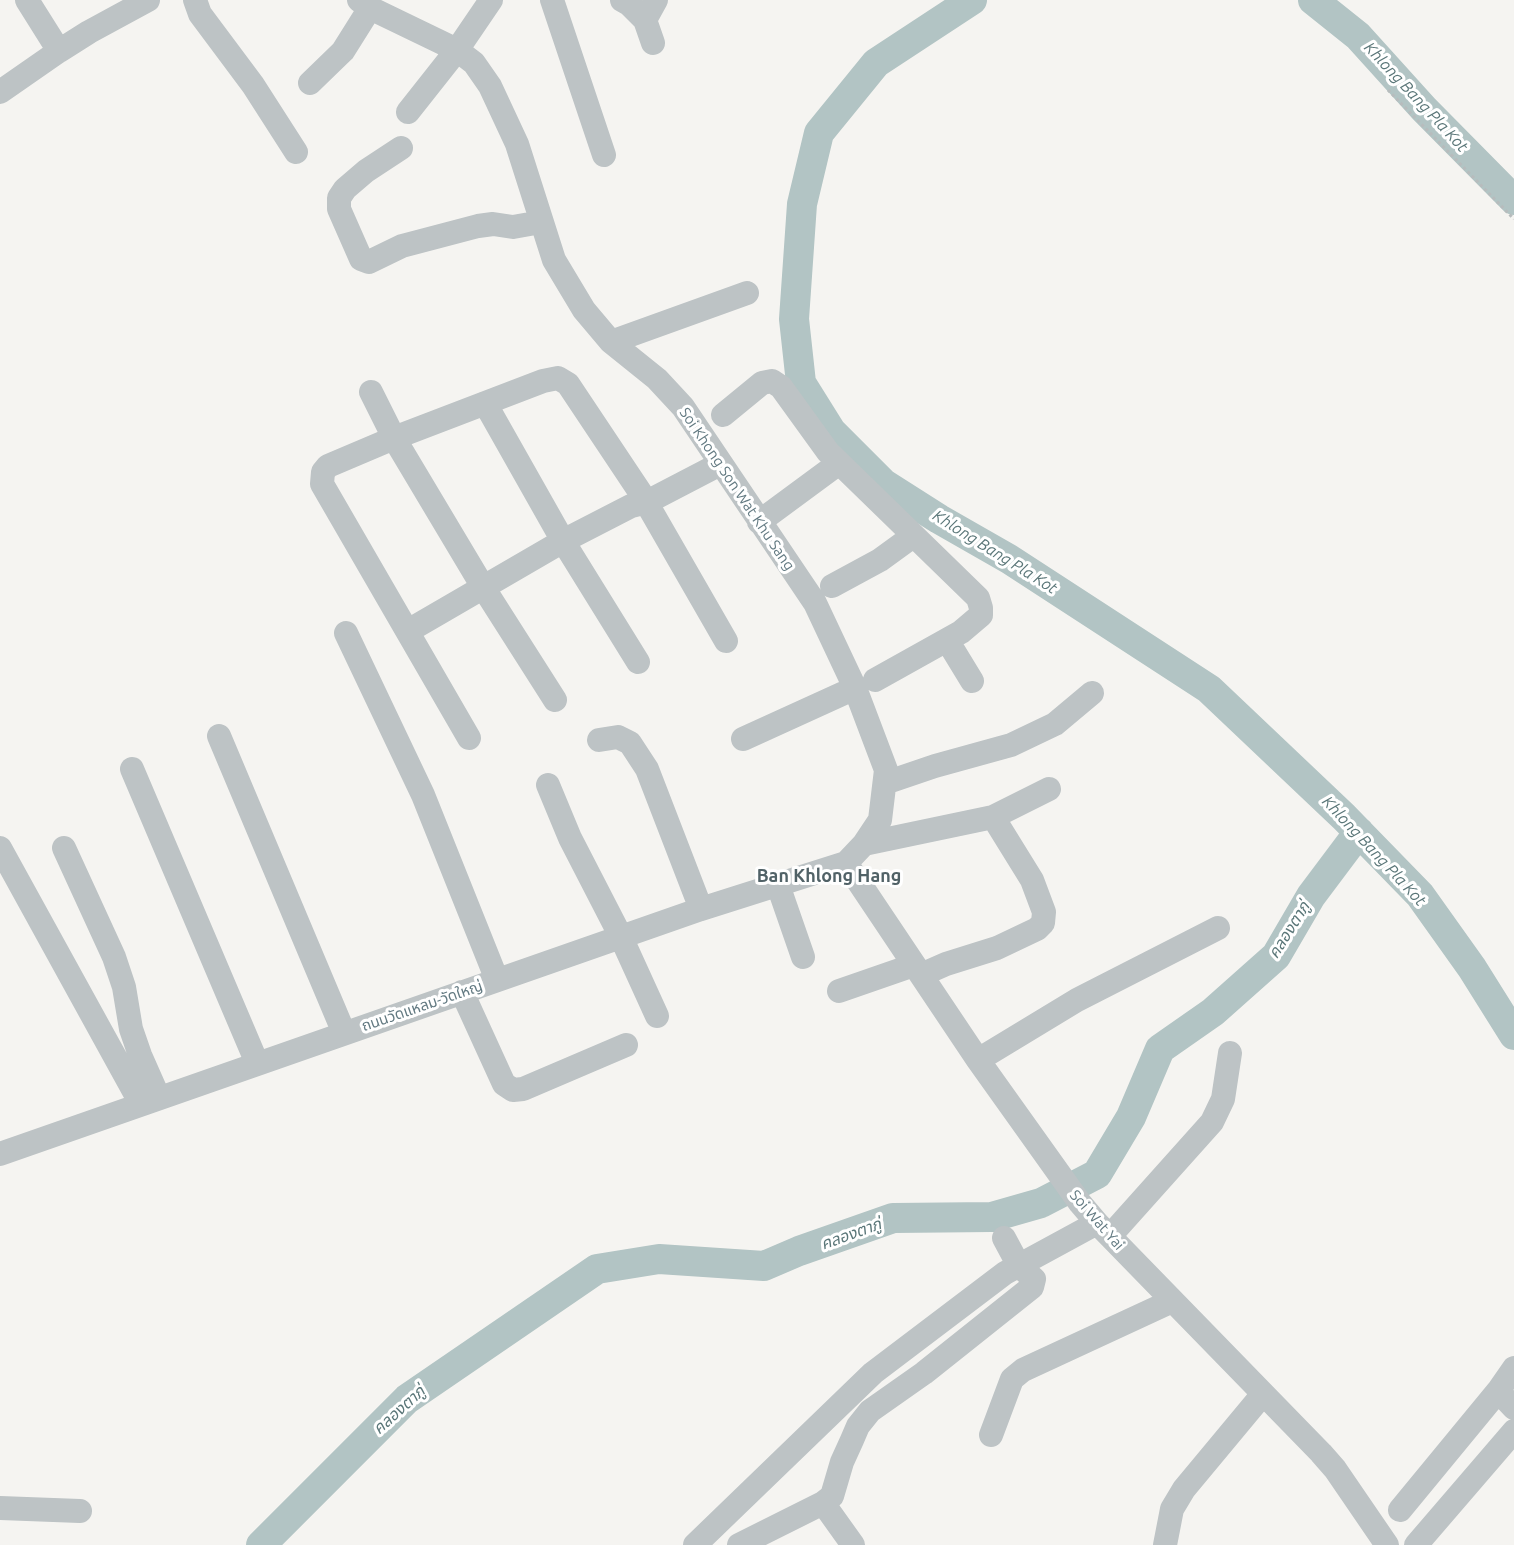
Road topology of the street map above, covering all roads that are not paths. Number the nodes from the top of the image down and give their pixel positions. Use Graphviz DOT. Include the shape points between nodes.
graph roads {
  1 [pos="27,0"];
  2 [pos="148,0"];
  3 [pos="195,0"];
  4 [pos="491,0"];
  5 [pos="552,0"];
  6 [pos="622,0"];
  7 [pos="364,4"];
  8 [pos="650,10"];
  9 [pos="653,43"];
  10 [pos="457,50"];
  11 [pos="59,51"];
  12 [pos="310,83"];
  13 [pos="0,92"];
  14 [pos="408,112"];
  15 [pos="401,148"];
  16 [pos="296,152"];
  17 [pos="604,155"];
  18 [pos="541,222"];
  19 [pos="747,293"];
  20 [pos="611,342"];
  21 [pos="371,392"];
  22 [pos="485,403"];
  23 [pos="723,415"];
  24 [pos="394,438"];
  25 [pos="834,457"];
  26 [pos="717,459"];
  27 [pos="640,501"];
  28 [pos="755,515"];
  29 [pos="913,536"];
  30 [pos="563,541"];
  31 [pos="832,586"];
  32 [pos="483,587"];
  33 [pos="408,631"];
  34 [pos="346,633"];
  35 [pos="947,640"];
  36 [pos="726,641"];
  37 [pos="638,662"];
  38 [pos="972,681"];
  39 [pos="865,684"];
  40 [pos="1092,693"];
  41 [pos="555,700"];
  42 [pos="219,735"];
  43 [pos="469,738"];
  44 [pos="743,739"];
  45 [pos="599,740"];
  46 [pos="132,770"];
  47 [pos="885,783"];
  48 [pos="548,784"];
  49 [pos="1049,789"];
  50 [pos="993,817"];
  51 [pos="864,844"];
  52 [pos="0,848"];
  53 [pos="64,848"];
  54 [pos="846,863"];
  55 [pos="778,885"];
  56 [pos="701,909"];
  57 [pos="1218,928"];
  58 [pos="621,937"];
  59 [pos="803,957"];
  60 [pos="918,970"];
  61 [pos="496,980"];
  62 [pos="839,991"];
  63 [pos="462,992"];
  64 [pos="657,1016"];
  65 [pos="344,1033"];
  66 [pos="626,1045"];
  67 [pos="1230,1053"];
  68 [pos="978,1060"];
  69 [pos="256,1063"];
  70 [pos="150,1101"];
  71 [pos="0,1154"];
  72 [pos="1103,1230"];
  73 [pos="1004,1238"];
  74 [pos="1019,1266"];
  75 [pos="1172,1301"];
  76 [pos="1514,1368"];
  77 [pos="1498,1391"];
  78 [pos="1263,1394"];
  79 [pos="1514,1408"];
  80 [pos="1514,1431"];
  81 [pos="991,1435"];
  82 [pos="823,1503"];
  83 [pos="0,1509"];
  84 [pos="80,1510"];
  85 [pos="1400,1510"];
  86 [pos="695,1545"];
  87 [pos="739,1545"];
  88 [pos="853,1545"];
  89 [pos="1165,1545"];
  90 [pos="1387,1545"];
  91 [pos="1416,1545"];
  1 -- 11 [label="street"];
  2 -- 11 [label="street"];
  3 -- 16 [label="street" via="200,14"];
  4 -- 10 [label="street"];
  5 -- 17 [label="street"];
  6 -- 8 [label="street"];
  7 -- 10 [label="street, Soi Khong Son Wat Khu Sang"];
  7 -- 12 [label="street" via="343,51"];
  8 -- 9 [label="street"];
  10 -- 14 [label="street"];
  10 -- 18 [label="street, Soi Khong Son Wat Khu Sang" via="474,63 490,86 517,144"];
  11 -- 13 [label="street"];
  15 -- 18 [label="street" via="366,171 339,198 339,209 361,259 369,262 402,246 478,226 513,227"];
  18 -- 20 [label="street, Soi Khong Son Wat Khu Sang" via="554,260 584,310"];
  19 -- 20 [label="street"];
  20 -- 26 [label="street, Soi Khong Son Wat Khu Sang" via="657,379 683,407"];
  21 -- 24 [label="street"];
  22 -- 24 [label="street"];
  22 -- 27 [label="street" via="543,381 558,378 568,384"];
  22 -- 30 [label="street"];
  23 -- 25 [label="street" via="762,383 772,381 781,387"];
  24 -- 32 [label="street"];
  24 -- 33 [label="street" via="328,466 321,484"];
  25 -- 28 [label="street"];
  25 -- 29 [label="street"];
  26 -- 27 [label="street"];
  26 -- 28 [label="street, Soi Khong Son Wat Khu Sang"];
  27 -- 30 [label="street"];
  27 -- 36 [label="street"];
  28 -- 39 [label="street, Soi Khong Son Wat Khu Sang"];
  29 -- 31 [label="street" via="880,560"];
  29 -- 35 [label="street" via="978,598 981,615"];
  30 -- 32 [label="street"];
  30 -- 37 [label="street"];
  32 -- 33 [label="street"];
  32 -- 41 [label="street"];
  33 -- 43 [label="street"];
  34 -- 61 [label="street" via="423,795"];
  35 -- 38 [label="street"];
  35 -- 39 [label="street"];
  39 -- 44 [label="street"];
  39 -- 47 [label="street, Soi Khong Son Wat Khu Sang" via="886,770"];
  40 -- 47 [label="street" via="1055,724 1011,745"];
  42 -- 65 [label="street"];
  45 -- 56 [label="street" via="618,736 630,743 647,768"];
  46 -- 69 [label="street"];
  47 -- 51 [label="street, Soi Khong Son Wat Khu Sang" via="880,820"];
  48 -- 58 [label="street" via="570,838"];
  49 -- 50 [label="street"];
  50 -- 51 [label="street"];
  50 -- 60 [label="street" via="1032,880 1044,912 1043,923 997,948"];
  51 -- 54 [label="street, Soi Khong Son Wat Khu Sang"];
  52 -- 70 [label="street"];
  53 -- 70 [label="street" via="114,957"];
  54 -- 55 [label="street, ถนนวัดแหลม-วัดใหญ่"];
  54 -- 60 [label="street, Soi Wat Yai"];
  55 -- 56 [label="street, ถนนวัดแหลม-วัดใหญ่"];
  55 -- 59 [label="street"];
  56 -- 58 [label="street, ถนนวัดแหลม-วัดใหญ่"];
  57 -- 68 [label="street" via="1077,1000"];
  58 -- 61 [label="street, ถนนวัดแหลม-วัดใหญ่"];
  58 -- 64 [label="street"];
  60 -- 62 [label="street"];
  60 -- 68 [label="street, Soi Wat Yai"];
  61 -- 63 [label="street, ถนนวัดแหลม-วัดใหญ่"];
  63 -- 65 [label="street, ถนนวัดแหลม-วัดใหญ่"];
  63 -- 66 [label="street" via="504,1084 513,1090"];
  65 -- 69 [label="street, ถนนวัดแหลม-วัดใหญ่"];
  67 -- 72 [label="street" via="1223,1099 1212,1122"];
  68 -- 72 [label="street, Soi Wat Yai" via="1063,1181"];
  69 -- 70 [label="street, ถนนวัดแหลม-วัดใหญ่"];
  70 -- 71 [label="street, ถนนวัดแหลม-วัดใหญ่"];
  72 -- 74 [label="street"];
  72 -- 75 [label="street, Soi Wat Yai"];
  73 -- 74 [label="street"];
  74 -- 82 [label="street" via="1034,1279 1032,1287 870,1411 858,1426 832,1496"];
  74 -- 86 [label="street" via="873,1373"];
  75 -- 78 [label="street, Soi Wat Yai"];
  75 -- 81 [label="street" via="1023,1370 1012,1379"];
  76 -- 77 [label="street"];
  77 -- 79 [label="street"];
  77 -- 85 [label="street"];
  78 -- 89 [label="street" via="1184,1489 1172,1509"];
  78 -- 90 [label="street, Soi Wat Yai" via="1328,1461"];
  80 -- 91 [label="street"];
  82 -- 87 [label="street"];
  82 -- 88 [label="street"];
  83 -- 84 [label="street"];
}
